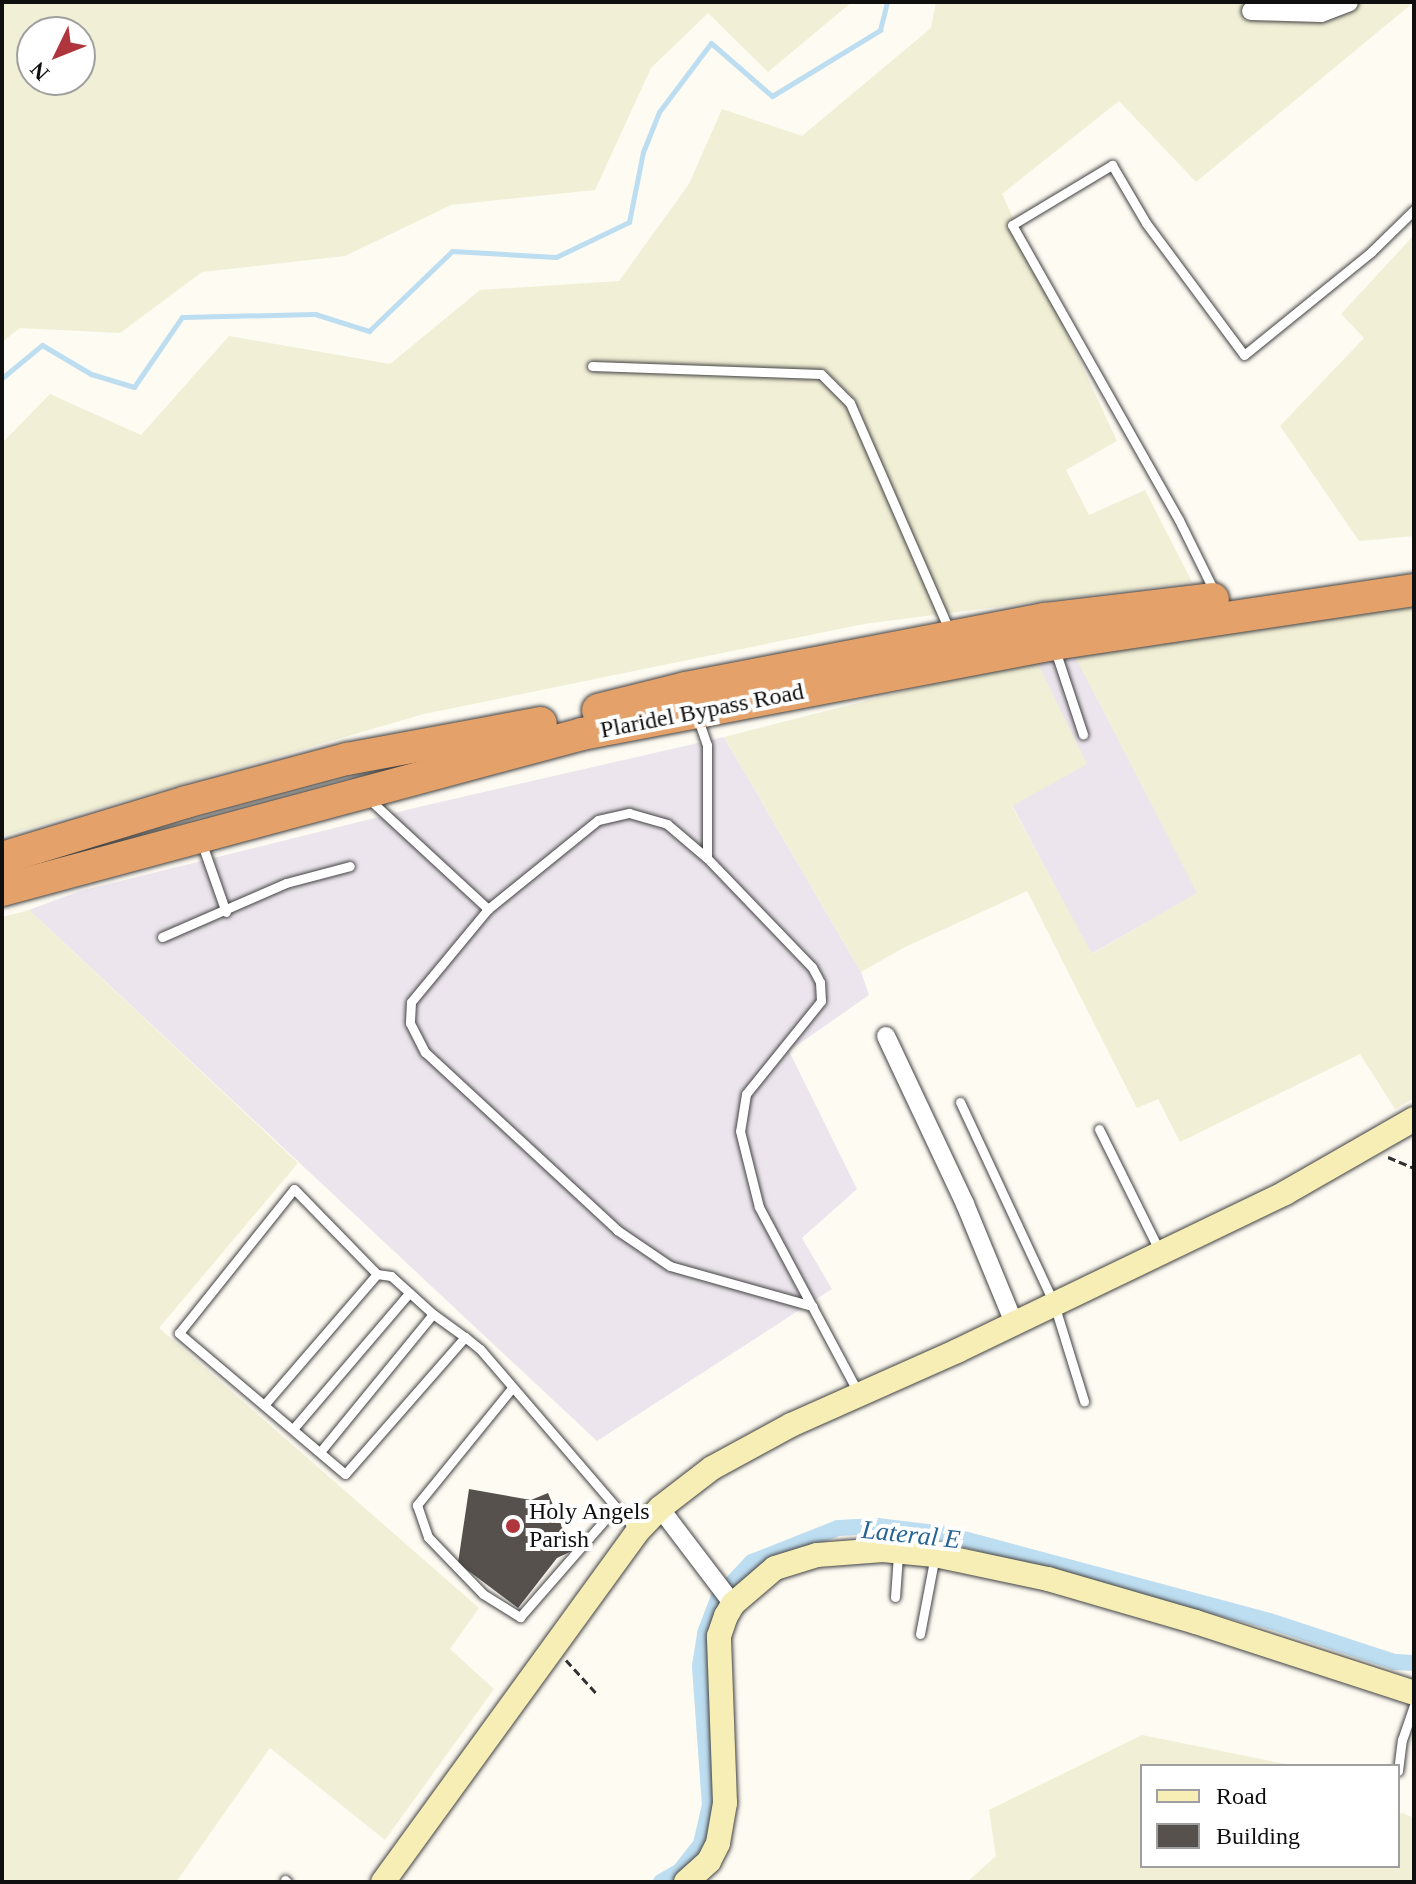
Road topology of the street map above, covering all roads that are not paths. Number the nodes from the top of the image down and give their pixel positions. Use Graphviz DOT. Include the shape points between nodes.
graph roads {
  1 [pos="1349,2"];
  2 [pos="1251,11"];
  3 [pos="1414,210"];
  4 [pos="592,366"];
  5 [pos="1414,570"];
  6 [pos="1414,590"];
  7 [pos="1217,598"];
  8 [pos="1049,631"];
  9 [pos="952,637"];
  10 [pos="691,700"];
  11 [pos="1083,734"];
  12 [pos="361,792"];
  13 [pos="186,802"];
  14 [pos="199,838"];
  15 [pos="2,858"];
  16 [pos="707,858"];
  17 [pos="350,866"];
  18 [pos="2,890"];
  19 [pos="488,909"];
  20 [pos="226,912"];
  21 [pos="162,937"];
  22 [pos="886,1036"];
  23 [pos="960,1102"];
  24 [pos="1414,1119"];
  25 [pos="1099,1129"];
  26 [pos="1161,1253"];
  27 [pos="377,1274"];
  28 [pos="409,1293"];
  29 [pos="1054,1304"];
  30 [pos="812,1306"];
  31 [pos="433,1314"];
  32 [pos="1014,1323"];
  33 [pos="465,1337"];
  34 [pos="512,1388"];
  35 [pos="859,1395"];
  36 [pos="1084,1401"];
  37 [pos="264,1405"];
  38 [pos="293,1429"];
  39 [pos="320,1452"];
  40 [pos="616,1507"];
  41 [pos="660,1508"];
  42 [pos="637,1532"];
  43 [pos="898,1551"];
  44 [pos="935,1555"];
  45 [pos="726,1596"];
  46 [pos="895,1597"];
  47 [pos="920,1634"];
  48 [pos="1414,1693"];
  49 [pos="1414,1706"];
  50 [pos="1399,1764"];
  51 [pos="383,1882"];
  52 [pos="686,1882"];
  1 -- 2 [label="street" via="1321,13"];
  3 -- 7 [label="lane" via="1371,252 1244,355 1146,223 1112,165 1012,225 1179,520"];
  4 -- 9 [label="lane" via="821,374 850,403"];
  5 -- 7 [label="highway, Plaridel Bypass Road"];
  6 -- 8 [label="highway, Plaridel Bypass Road"];
  7 -- 8 [label="highway, Plaridel Bypass Road"];
  8 -- 9 [label="highway, Plaridel Bypass Road"];
  8 -- 10 [label="highway, Plaridel Bypass Road"];
  8 -- 11 [label="lane"];
  9 -- 10 [label="highway, Plaridel Bypass Road"];
  10 -- 12 [label="highway, Plaridel Bypass Road"];
  10 -- 13 [label="highway, Plaridel Bypass Road" via="347,759"];
  10 -- 16 [label="lane" via="707,745"];
  12 -- 14 [label="highway, Plaridel Bypass Road"];
  12 -- 19 [label="lane"];
  13 -- 14 [label="highway"];
  13 -- 15 [label="highway, Plaridel Bypass Road"];
  14 -- 18 [label="highway, Plaridel Bypass Road"];
  14 -- 20 [label="lane"];
  16 -- 19 [label="lane" via="667,824 629,813 598,820"];
  16 -- 30 [label="lane" via="812,967 820,982 821,1001 746,1094 740,1131 759,1207"];
  17 -- 20 [label="lane" via="286,883"];
  19 -- 30 [label="lane" via="411,1002 410,1023 425,1052 617,1230 670,1266"];
  20 -- 21 [label="lane"];
  22 -- 32 [label="street"];
  23 -- 29 [label="lane"];
  24 -- 26 [label="main road" via="1285,1193"];
  25 -- 26 [label="lane"];
  26 -- 29 [label="main road"];
  27 -- 28 [label="lane" via="391,1276"];
  27 -- 37 [label="lane"];
  27 -- 37 [label="lane" via="294,1189 179,1333"];
  28 -- 31 [label="lane"];
  28 -- 38 [label="lane"];
  29 -- 32 [label="main road"];
  29 -- 36 [label="lane"];
  30 -- 35 [label="lane"];
  31 -- 33 [label="lane"];
  31 -- 39 [label="lane"];
  32 -- 35 [label="main road"];
  33 -- 34 [label="lane"];
  33 -- 39 [label="lane" via="345,1474"];
  34 -- 40 [label="lane"];
  34 -- 40 [label="lane" via="417,1505 428,1537 483,1594 520,1617"];
  35 -- 41 [label="main road" via="712,1468"];
  37 -- 38 [label="lane"];
  38 -- 39 [label="lane"];
  40 -- 42 [label="lane"];
  41 -- 42 [label="main road"];
  41 -- 45 [label="street"];
  42 -- 51 [label="main road"];
  43 -- 44 [label="main road"];
  43 -- 45 [label="main road" via="817,1555 775,1568"];
  43 -- 46 [label="lane"];
  44 -- 47 [label="lane"];
  44 -- 48 [label="main road" via="1048,1579"];
  45 -- 52 [label="main road" via="719,1636 725,1803 718,1843 709,1861"];
  49 -- 50 [label="lane"];
}
